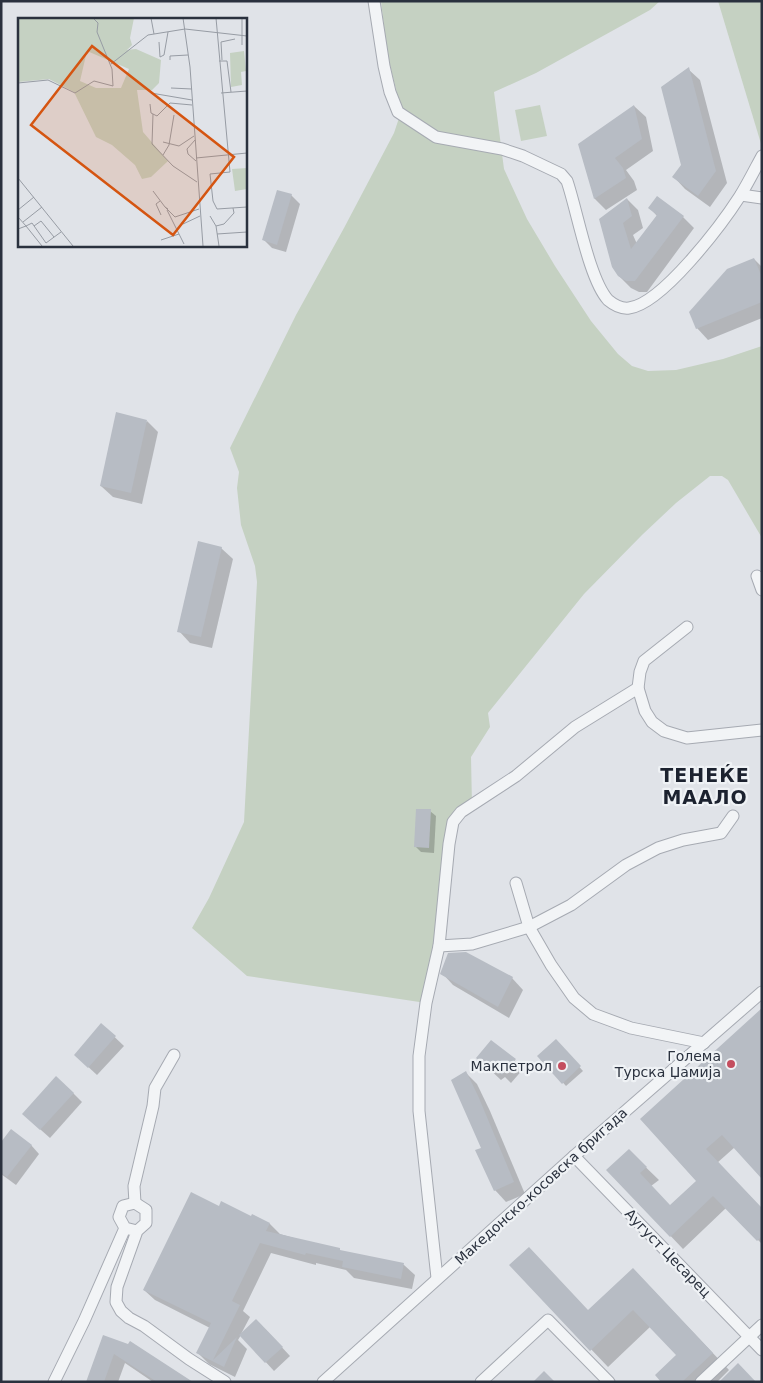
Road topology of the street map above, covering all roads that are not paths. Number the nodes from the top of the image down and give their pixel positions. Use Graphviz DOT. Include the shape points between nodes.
graph roads {
  1 [pos="374,1"];
  2 [pos="762,156"];
  3 [pos="741,195"];
  4 [pos="762,198"];
  5 [pos="757,576"];
  6 [pos="762,590"];
  7 [pos="687,626"];
  8 [pos="638,688"];
  9 [pos="762,730"];
  10 [pos="733,816"];
  11 [pos="516,883"];
  12 [pos="529,927"];
  13 [pos="438,946"];
  14 [pos="762,992"];
  15 [pos="704,1043"];
  16 [pos="174,1054"];
  17 [pos="574,1156"];
  18 [pos="135,1202"];
  19 [pos="125,1228"];
  20 [pos="137,1231"];
  21 [pos="438,1278"];
  22 [pos="762,1325"];
  23 [pos="750,1337"];
  24 [pos="762,1350"];
  25 [pos="54,1382"];
  26 [pos="225,1382"];
  27 [pos="323,1382"];
  28 [pos="481,1382"];
  29 [pos="609,1382"];
  30 [pos="700,1382"];
  1 -- 3 [label="street" via="384,66 398,112 436,137 502,149 561,174 567,181 598,282 615,305 630,308 639,305 664,288 700,250"];
  2 -- 3 [label="street"];
  3 -- 4 [label="street"];
  5 -- 6 [label="street"];
  7 -- 8 [label="street" via="644,661"];
  8 -- 9 [label="street" via="645,711 652,722 664,731 687,738"];
  8 -- 13 [label="street" via="575,727 516,776 457,816 451,829"];
  10 -- 12 [label="street" via="721,833 658,848 626,864 571,905"];
  11 -- 12 [label="street"];
  12 -- 13 [label="street" via="472,944"];
  12 -- 15 [label="street" via="574,998 593,1014 631,1028"];
  13 -- 21 [label="street" via="419,1056 419,1111"];
  14 -- 15 [label="street, Македонско-косовска бригада"];
  15 -- 17 [label="street, Македонско-косовска бригада"];
  16 -- 18 [label="street" via="156,1088 134,1186"];
  17 -- 21 [label="street, Македонско-косовска бригада"];
  17 -- 23 [label="street, Аугуст Цесарец"];
  18 -- 19 [label="street" via="124,1206 119,1217"];
  18 -- 20 [label="street" via="146,1210 146,1222"];
  19 -- 20 [label="street"];
  19 -- 25 [label="street"];
  20 -- 26 [label="street" via="117,1287 116,1302 121,1311"];
  21 -- 27 [label="street, Македонско-косовска бригада"];
  22 -- 23 [label="street"];
  23 -- 24 [label="street, Аугуст Цесарец"];
  23 -- 30 [label="street"];
  28 -- 29 [label="street" via="548,1320"];
}
